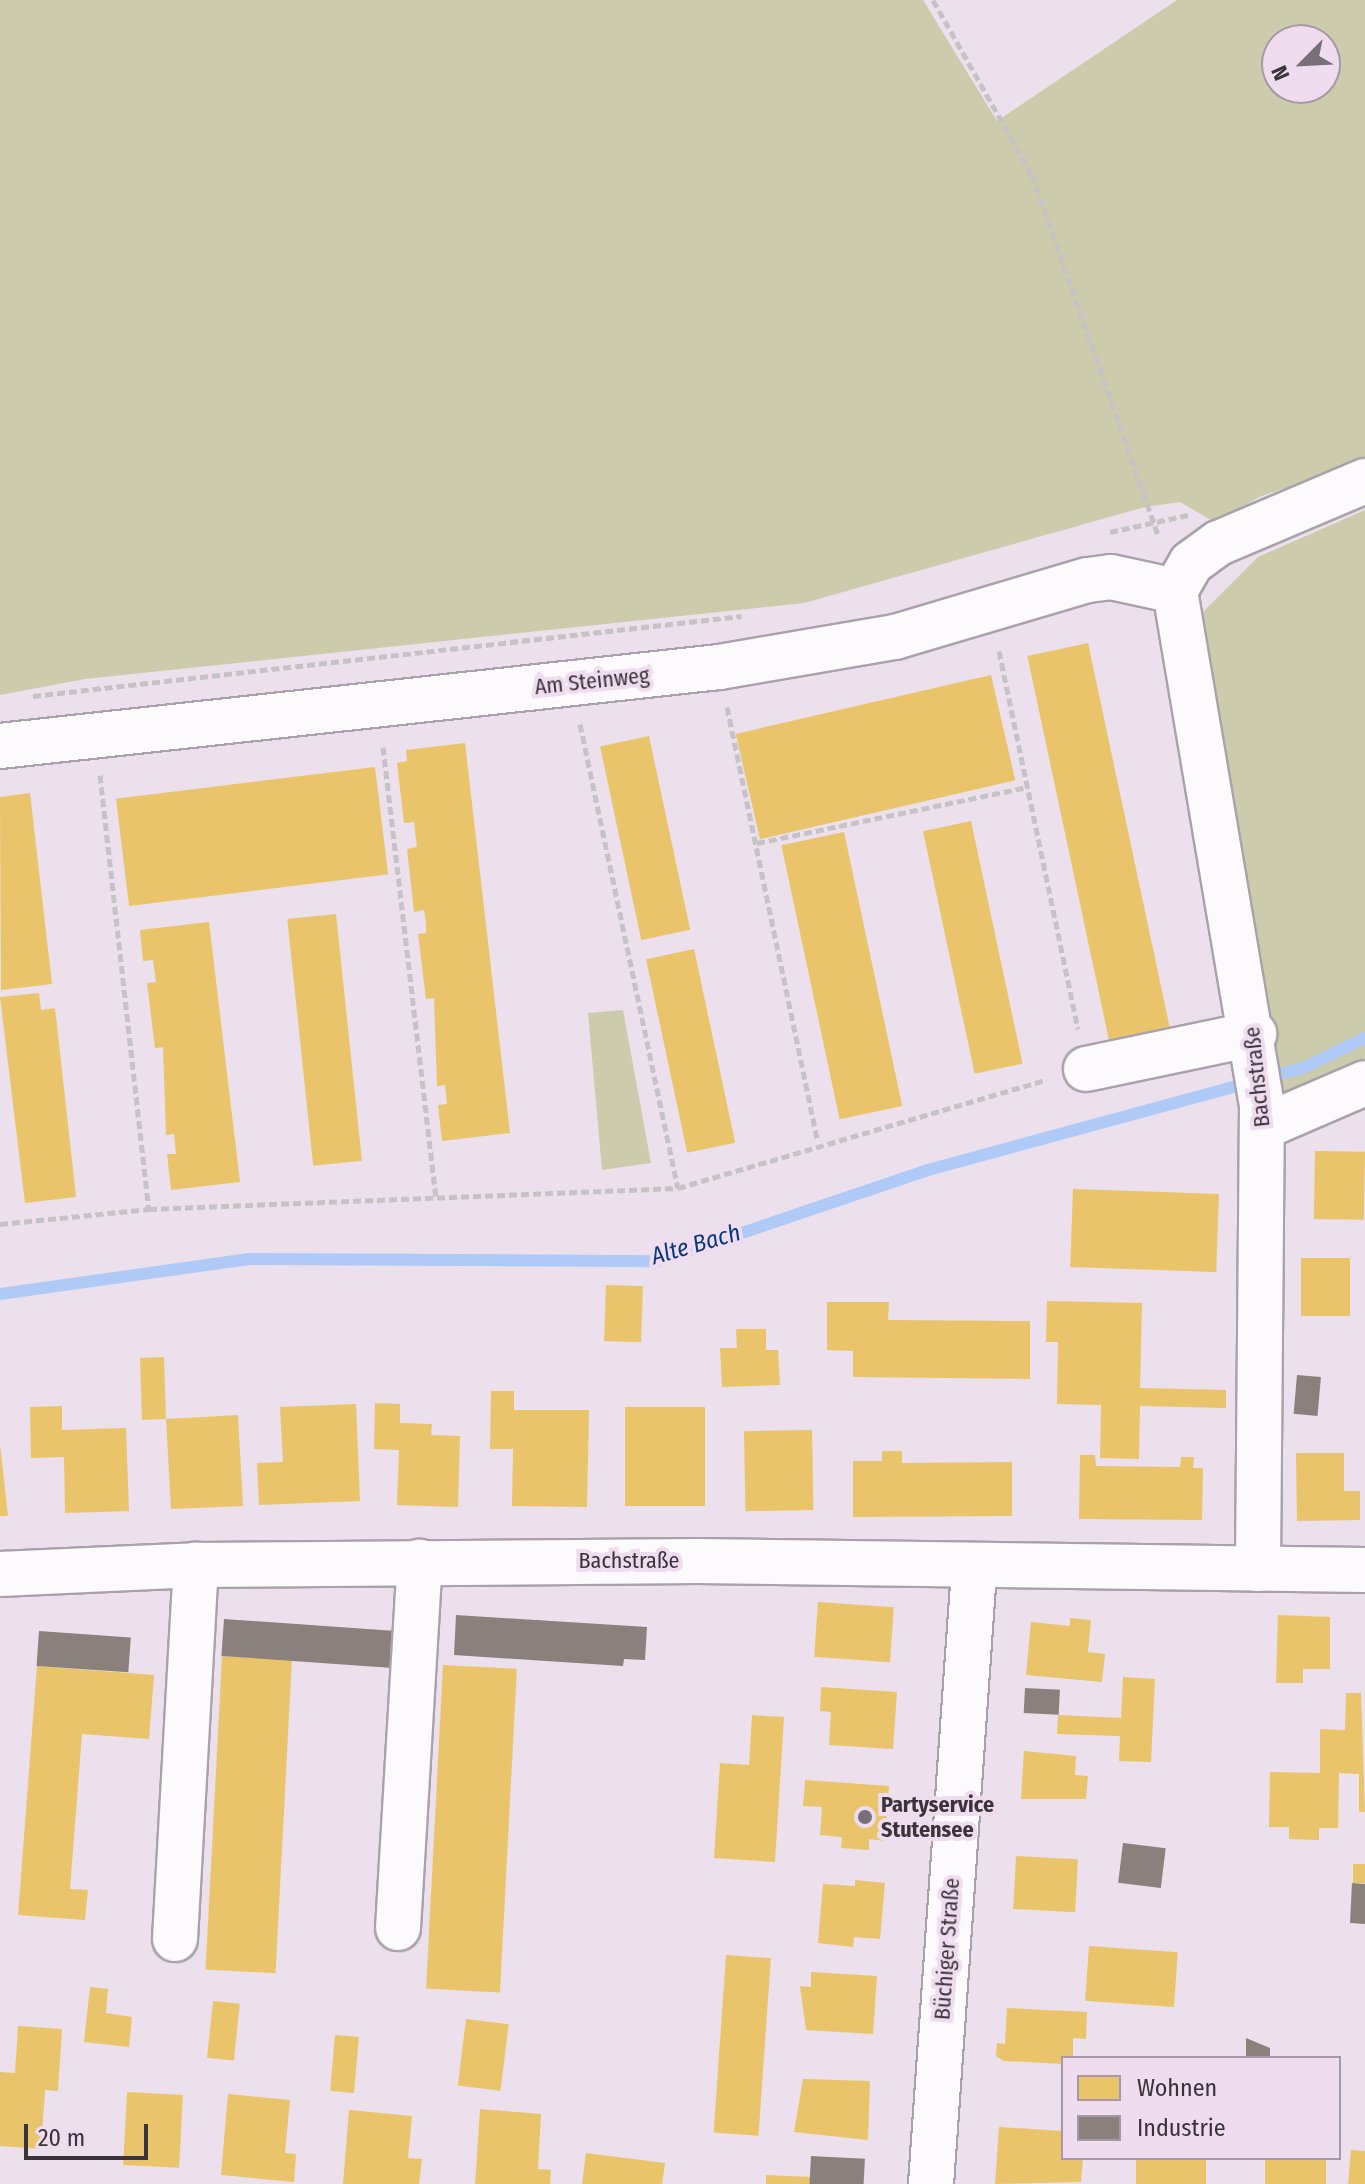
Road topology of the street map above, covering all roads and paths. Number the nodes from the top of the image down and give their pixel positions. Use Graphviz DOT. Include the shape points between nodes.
graph roads {
  1 [pos="933,0"];
  2 [pos="1365,481"];
  3 [pos="1103,533"];
  4 [pos="1175,591"];
  5 [pos="990,607"];
  6 [pos="758,614"];
  7 [pos="719,667"];
  8 [pos="571,684"];
  9 [pos="28,696"];
  10 [pos="378,702"];
  11 [pos="95,735"];
  12 [pos="0,746"];
  13 [pos="1028,787"];
  14 [pos="757,843"];
  15 [pos="1256,1046"];
  16 [pos="1086,1069"];
  17 [pos="1365,1083"];
  18 [pos="1263,1116"];
  19 [pos="818,1141"];
  20 [pos="678,1188"];
  21 [pos="436,1197"];
  22 [pos="149,1209"];
  23 [pos="0,1224"];
  24 [pos="420,1562"];
  25 [pos="196,1565"];
  26 [pos="1258,1569"];
  27 [pos="974,1570"];
  28 [pos="1365,1570"];
  29 [pos="0,1574"];
  30 [pos="0,1584"];
  31 [pos="398,1928"];
  32 [pos="175,1939"];
  33 [pos="931,2184"];
  1 -- 3 [label="path" via="1032,175 1154,519"];
  2 -- 4 [label="street" via="1228,537 1191,563"];
  4 -- 5 [label="street, Am Steinweg" via="1111,577"];
  4 -- 15 [label="street, Bachstraße"];
  5 -- 7 [label="street, Am Steinweg" via="895,637"];
  5 -- 13 [label="path"];
  6 -- 9 [label="path"];
  7 -- 8 [label="street, Am Steinweg"];
  7 -- 14 [label="path"];
  8 -- 10 [label="street, Am Steinweg"];
  8 -- 20 [label="path"];
  10 -- 11 [label="street, Am Steinweg"];
  10 -- 21 [label="path"];
  11 -- 12 [label="street, Am Steinweg"];
  11 -- 22 [label="path"];
  13 -- 14 [label="path"];
  13 -- 16 [label="path"];
  14 -- 19 [label="path"];
  15 -- 16 [label="street"];
  15 -- 18 [label="street, Bachstraße"];
  16 -- 19 [label="path"];
  17 -- 18 [label="street"];
  18 -- 26 [label="street, Bachstraße"];
  19 -- 20 [label="path"];
  20 -- 21 [label="path"];
  21 -- 22 [label="path"];
  22 -- 23 [label="path"];
  24 -- 25 [label="street, Bachstraße"];
  24 -- 27 [label="street, Bachstraße"];
  24 -- 31 [label="street"];
  25 -- 29 [label="street, Bachstraße"];
  25 -- 32 [label="street"];
  26 -- 27 [label="street, Bachstraße"];
  26 -- 28 [label="street, Bachstraße"];
  27 -- 33 [label="street, Büchiger Straße"];
  29 -- 30 [label="street"];
}
